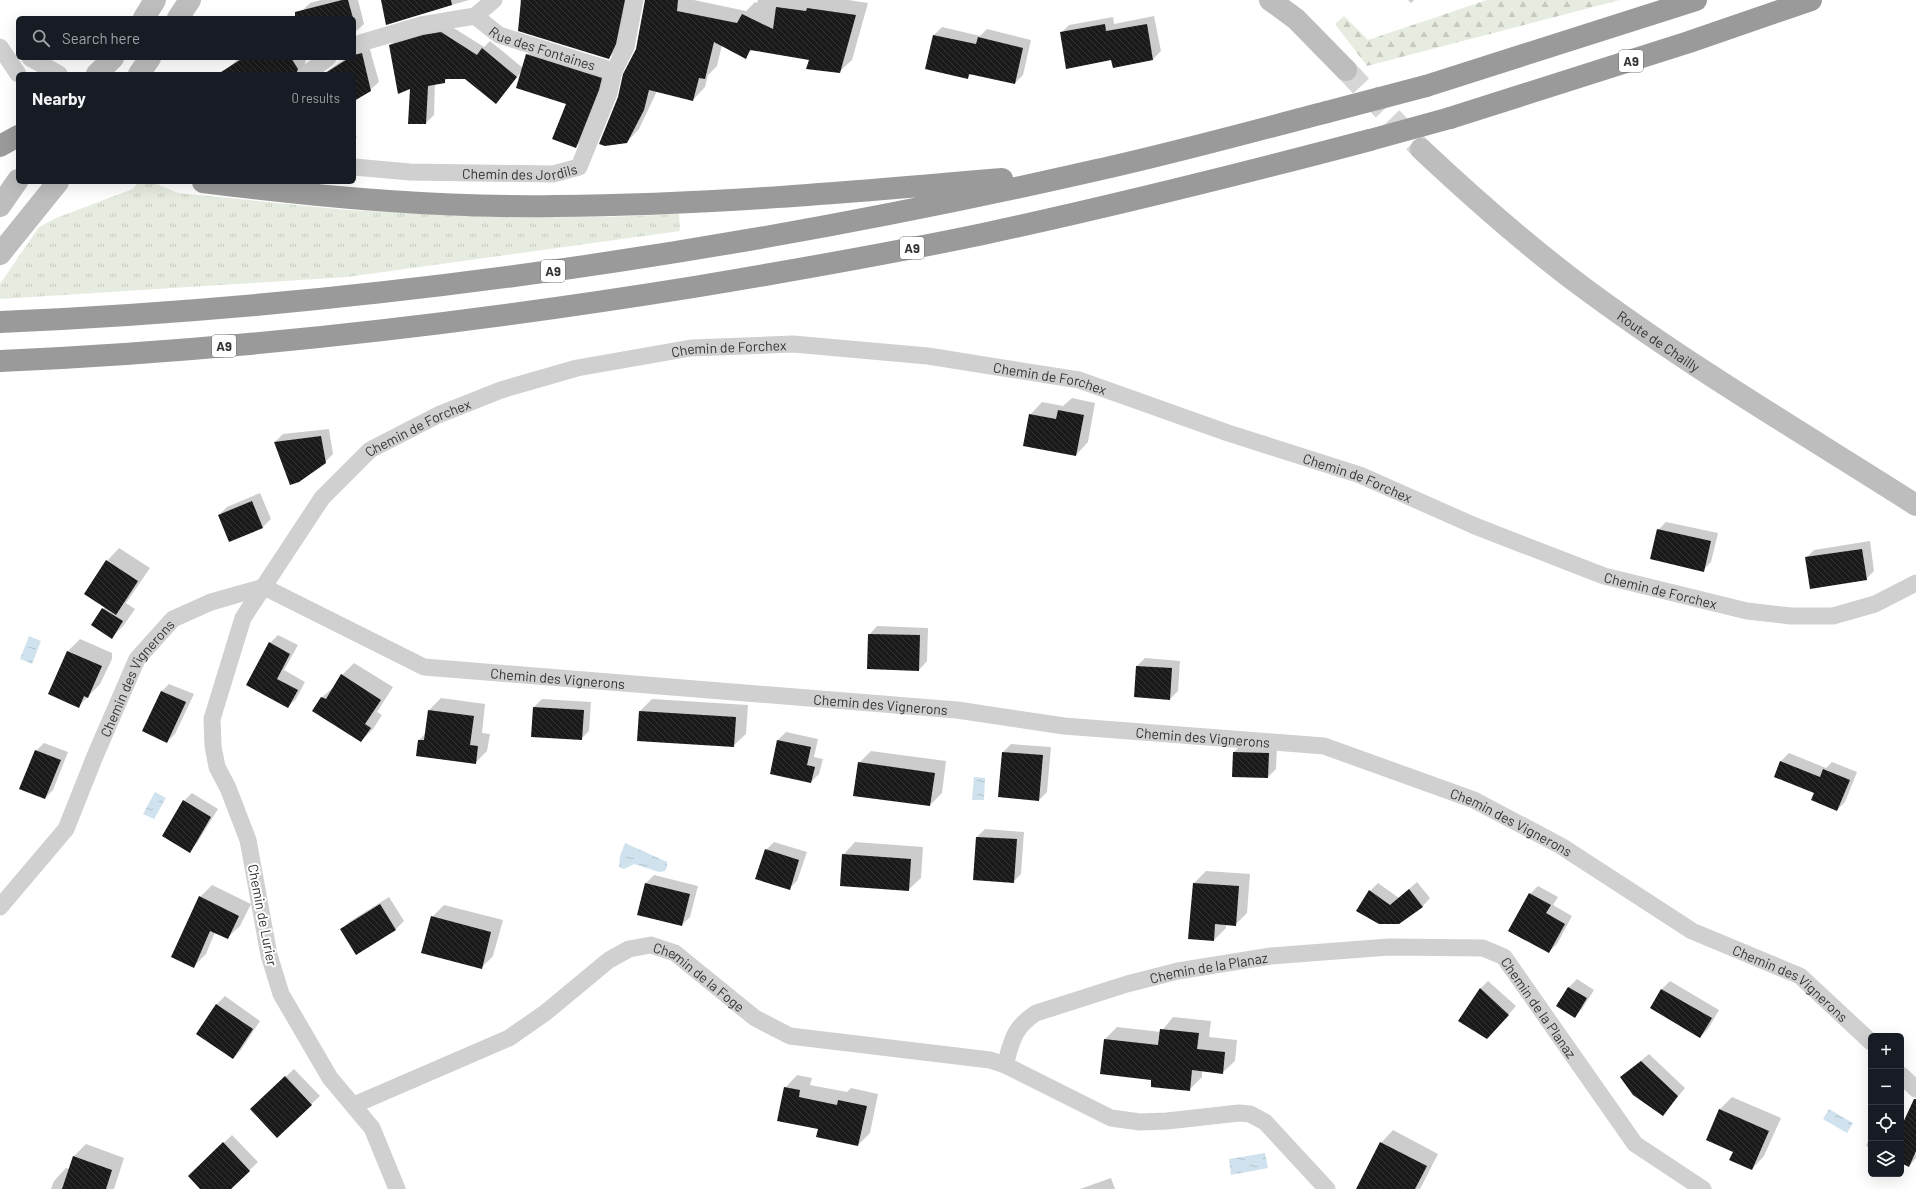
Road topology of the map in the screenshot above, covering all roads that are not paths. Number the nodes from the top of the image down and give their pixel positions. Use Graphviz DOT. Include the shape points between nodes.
graph roads {
  1 [pos="155,0"];
  2 [pos="190,0"];
  3 [pos="494,0"];
  4 [pos="635,0"];
  5 [pos="1270,0"];
  6 [pos="1696,0"];
  7 [pos="1811,0"];
  8 [pos="145,16"];
  9 [pos="179,16"];
  10 [pos="475,16"];
  11 [pos="0,44"];
  12 [pos="356,44"];
  13 [pos="0,48"];
  14 [pos="16,52"];
  15 [pos="34,60"];
  16 [pos="111,60"];
  17 [pos="149,60"];
  18 [pos="325,60"];
  19 [pos="1346,70"];
  20 [pos="614,71"];
  21 [pos="17,72"];
  22 [pos="55,72"];
  23 [pos="99,72"];
  24 [pos="140,72"];
  25 [pos="309,72"];
  26 [pos="16,137"];
  27 [pos="0,146"];
  28 [pos="1421,149"];
  29 [pos="356,167"];
  30 [pos="1099,170"];
  31 [pos="16,183"];
  32 [pos="56,184"];
  33 [pos="220,184"];
  34 [pos="0,206"];
  35 [pos="0,254"];
  36 [pos="0,322"];
  37 [pos="0,361"];
  38 [pos="1916,505"];
  39 [pos="1916,583"];
  40 [pos="264,587"];
  41 [pos="243,618"];
  42 [pos="0,907"];
  43 [pos="1868,1039"];
  44 [pos="1005,1065"];
  45 [pos="1904,1078"];
  46 [pos="1916,1090"];
  47 [pos="354,1105"];
  48 [pos="397,1189"];
  49 [pos="1327,1189"];
  50 [pos="1703,1189"];
  1 -- 8 [label="street"];
  2 -- 9 [label="street"];
  3 -- 10 [label="street, Rue des Fontaines"];
  4 -- 20 [label="street, Chemin des Jordils" via="626,47"];
  5 -- 19 [label="street" via="1296,19"];
  6 -- 30 [label="highway, A9, bridge" via="1426,86"];
  7 -- 37 [label="highway, A9, bridge" via="1601,71 1450,118 1203,184 988,233 817,266 538,311 310,338 168,351"];
  10 -- 12 [label="street, Rue des Fontaines" via="421,25"];
  10 -- 20 [label="street, Rue des Fontaines" via="499,35"];
  11 -- 14 [label="street"];
  13 -- 21 [label="street"];
  15 -- 22 [label="street"];
  16 -- 23 [label="street"];
  17 -- 24 [label="street"];
  18 -- 25 [label="street"];
  20 -- 29 [label="street, Chemin des Jordils" via="579,167 553,174 410,172"];
  26 -- 27 [label="highway"];
  28 -- 38 [label="street, Route de Chailly" via="1498,220 1579,284 1676,352"];
  30 -- 33 [label="highway" via="682,204 554,206 416,203 312,195"];
  30 -- 36 [label="highway, A9" via="866,219 554,271 310,299 75,319"];
  31 -- 34 [label="street"];
  32 -- 35 [label="street"];
  39 -- 40 [label="street, Chemin de Forchex" via="1875,604 1833,616 1791,616 1747,610 1604,576 1475,526 1360,475 1228,433 1079,380 928,356 793,344 690,348 577,368 501,390 438,415 370,450 322,498"];
  40 -- 41 [label="street, Chemin de Forchex"];
  40 -- 42 [label="street, Chemin des Vignerons" via="211,602 173,619 138,659 66,829"];
  40 -- 43 [label="street, Chemin des Vignerons" via="424,667 950,709 1064,726 1324,746 1474,800 1561,846 1692,930 1800,976"];
  41 -- 47 [label="street, Chemin de Lurier" via="212,719 217,767 248,840 269,955 281,994 330,1078"];
  44 -- 47 [label="street, Chemin de la Foge" via="990,1060 790,1036 755,1018 675,953 651,945 629,949 609,960 509,1038"];
  44 -- 49 [label="street" via="1111,1118 1140,1122 1239,1112 1250,1114 1265,1122"];
  44 -- 50 [label="street, Chemin de la Planaz" via="1014,1034 1024,1021 1036,1014 1127,984 1178,971 1271,956 1373,948 1483,948 1504,957 1636,1144"];
  45 -- 46 [label="street"];
  47 -- 48 [label="street, Chemin de Lurier" via="372,1128"];
}
